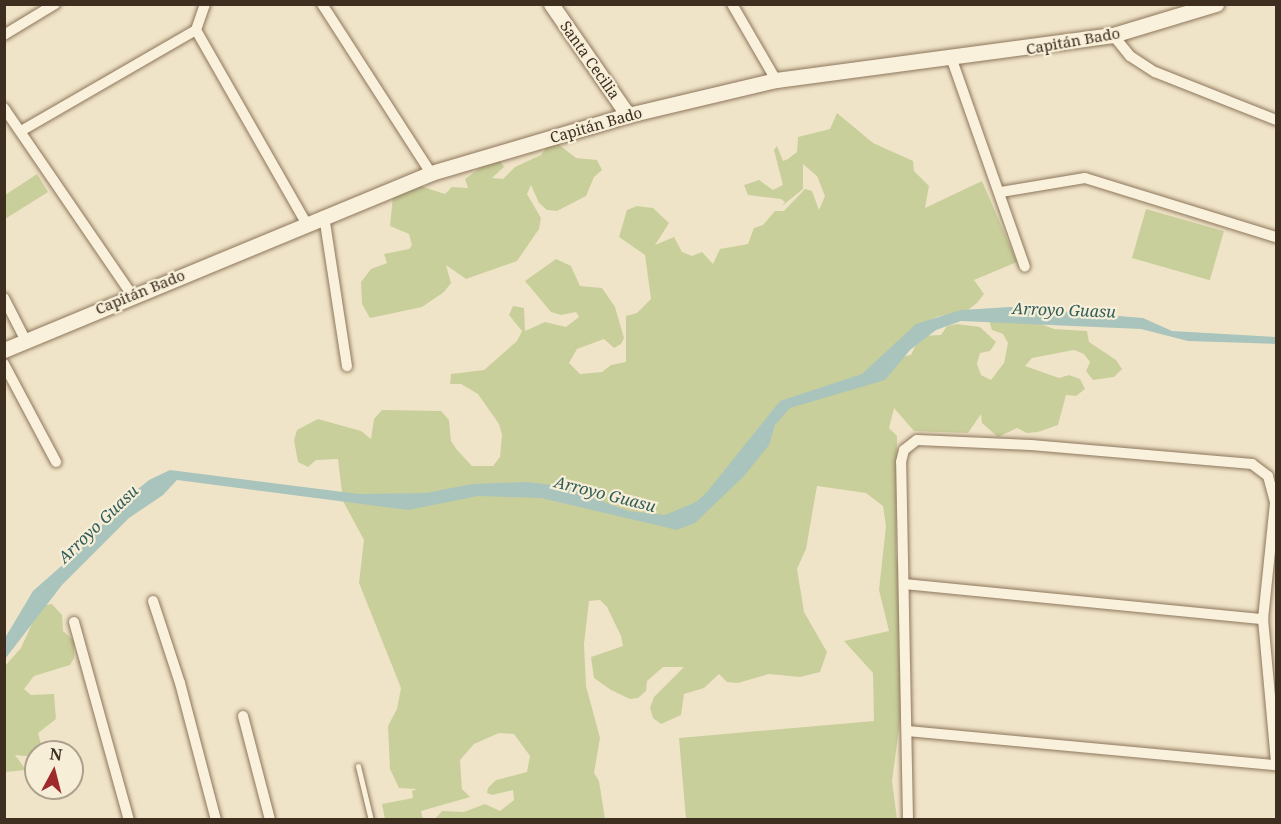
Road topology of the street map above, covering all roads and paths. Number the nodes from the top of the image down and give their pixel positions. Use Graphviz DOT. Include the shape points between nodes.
graph roads {
  1 [pos="55,4"];
  2 [pos="205,4"];
  3 [pos="322,4"];
  4 [pos="551,4"];
  5 [pos="732,4"];
  6 [pos="1206,6"];
  7 [pos="196,30"];
  8 [pos="4,35"];
  9 [pos="1113,35"];
  10 [pos="952,60"];
  11 [pos="776,80"];
  12 [pos="4,108"];
  13 [pos="628,115"];
  14 [pos="1276,120"];
  15 [pos="21,131"];
  16 [pos="431,173"];
  17 [pos="1001,192"];
  18 [pos="324,216"];
  19 [pos="306,223"];
  20 [pos="1276,237"];
  21 [pos="1025,267"];
  22 [pos="132,295"];
  23 [pos="4,298"];
  24 [pos="25,339"];
  25 [pos="4,350"];
  26 [pos="4,364"];
  27 [pos="347,366"];
  28 [pos="56,462"];
  29 [pos="904,584"];
  30 [pos="153,601"];
  31 [pos="1263,619"];
  32 [pos="74,622"];
  33 [pos="243,716"];
  34 [pos="907,731"];
  35 [pos="1276,764"];
  36 [pos="358,766"];
  37 [pos="129,819"];
  38 [pos="216,819"];
  39 [pos="270,819"];
  40 [pos="371,819"];
  41 [pos="908,819"];
  1 -- 8 [label="street"];
  2 -- 7 [label="street"];
  3 -- 16 [label="street"];
  4 -- 13 [label="street, Santa Cecilia"];
  5 -- 11 [label="street"];
  6 -- 9 [label="street, Capitán Bado"];
  7 -- 15 [label="street"];
  7 -- 19 [label="street"];
  9 -- 10 [label="street, Capitán Bado"];
  9 -- 14 [label="street" via="1130,56 1155,72"];
  10 -- 11 [label="street, Capitán Bado"];
  10 -- 17 [label="street"];
  11 -- 13 [label="street, Capitán Bado"];
  12 -- 15 [label="street"];
  13 -- 16 [label="street, Capitán Bado"];
  15 -- 22 [label="street"];
  16 -- 18 [label="street, Capitán Bado"];
  17 -- 20 [label="street" via="1085,178"];
  17 -- 21 [label="street"];
  18 -- 19 [label="street, Capitán Bado"];
  18 -- 27 [label="street"];
  19 -- 22 [label="street, Capitán Bado"];
  22 -- 24 [label="street, Capitán Bado"];
  23 -- 24 [label="street"];
  24 -- 25 [label="street, Capitán Bado"];
  26 -- 28 [label="street"];
  29 -- 31 [label="street"];
  29 -- 31 [label="street" via="901,462 904,450 917,440 1031,445 1252,464 1268,476 1275,503"];
  29 -- 34 [label="street"];
  30 -- 38 [label="street" via="180,682"];
  31 -- 35 [label="street"];
  32 -- 37 [label="street"];
  33 -- 39 [label="street"];
  34 -- 35 [label="street"];
  34 -- 41 [label="street"];
  36 -- 40 [label="lane"];
}
